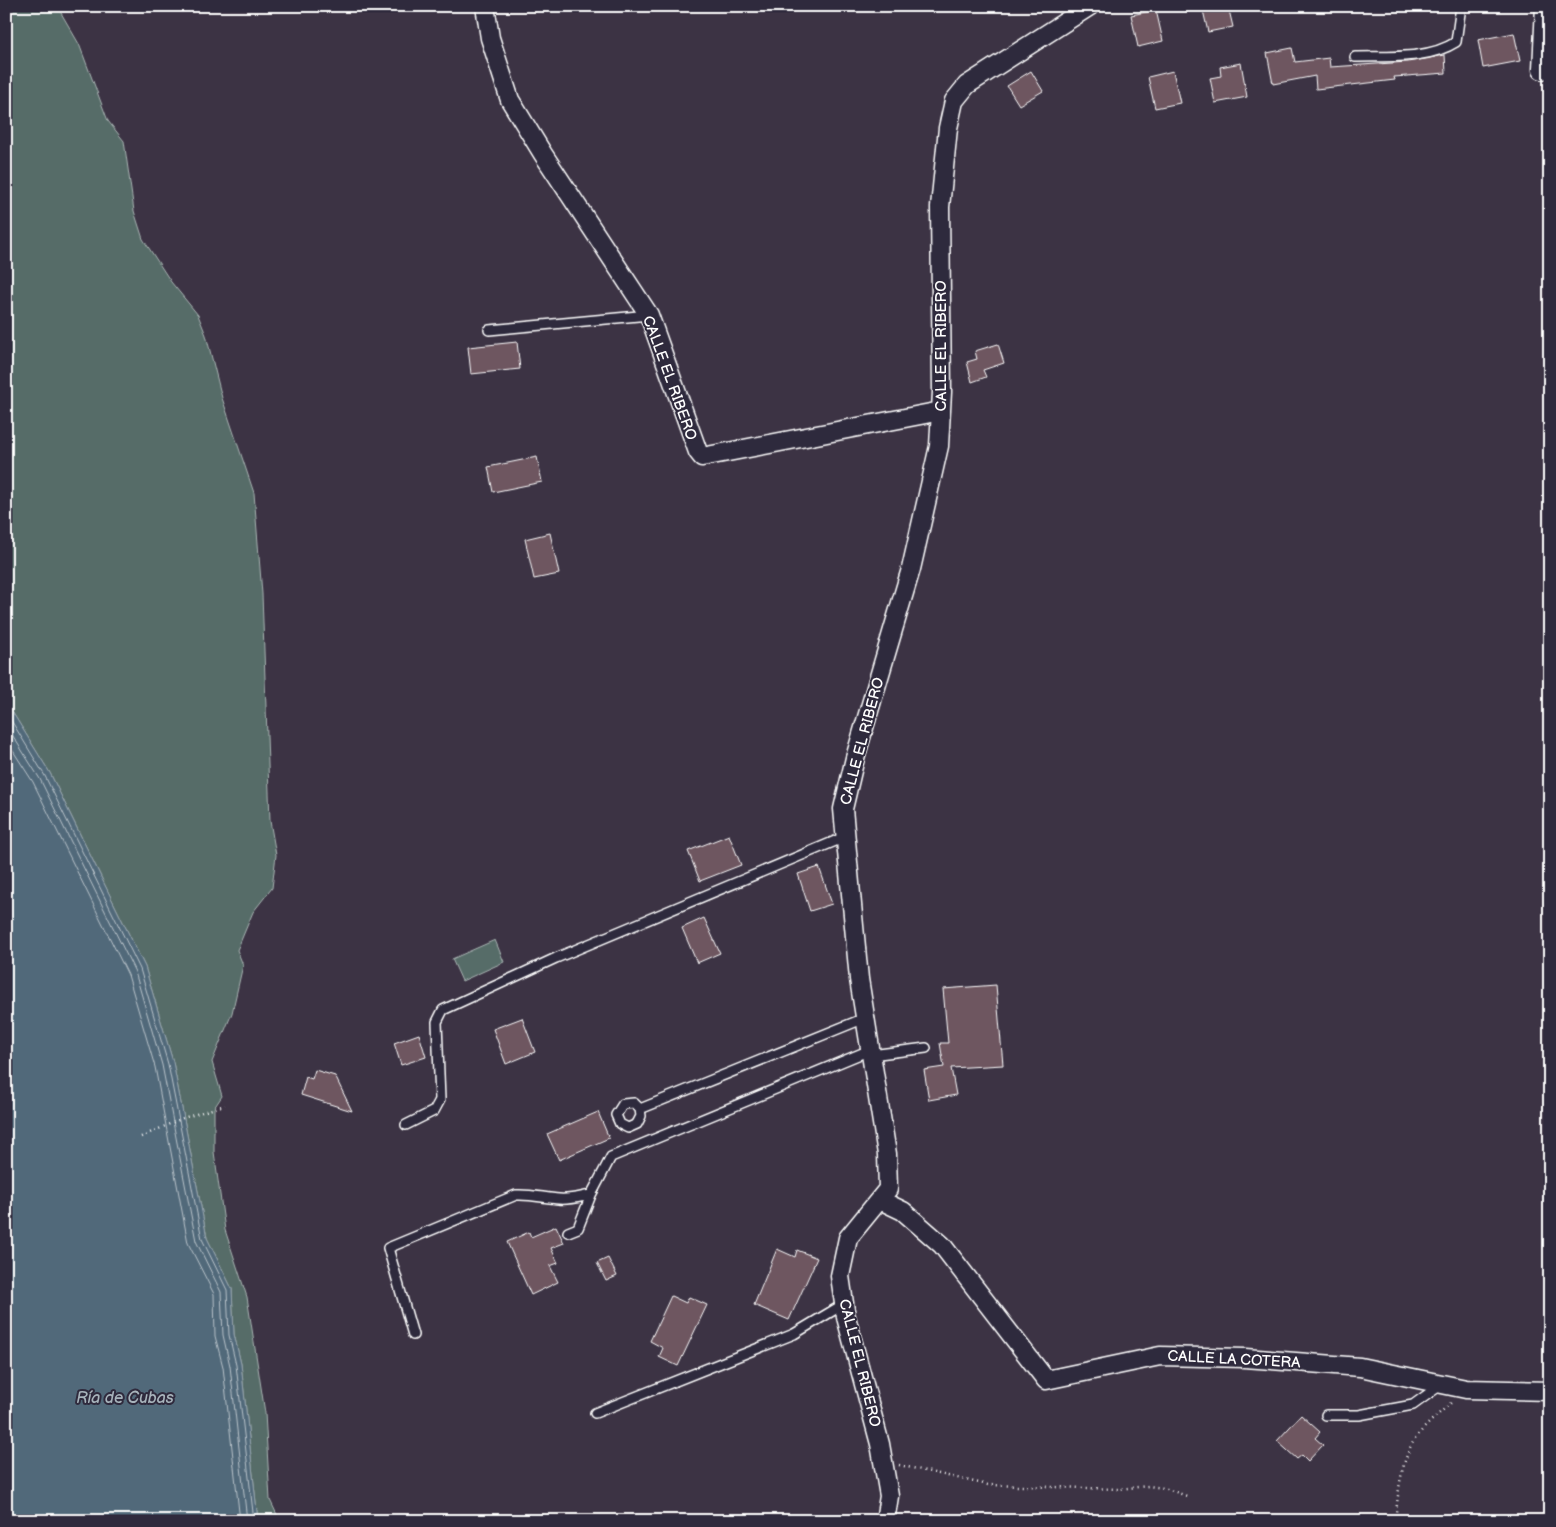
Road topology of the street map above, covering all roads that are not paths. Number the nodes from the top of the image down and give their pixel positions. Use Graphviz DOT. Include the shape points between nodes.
graph roads {
  1 [pos="485,6"];
  2 [pos="1461,6"];
  3 [pos="1545,6"];
  4 [pos="1084,9"];
  5 [pos="1355,58"];
  6 [pos="1542,70"];
  7 [pos="649,315"];
  8 [pos="489,330"];
  9 [pos="941,411"];
  10 [pos="845,837"];
  11 [pos="865,1018"];
  12 [pos="926,1048"];
  13 [pos="870,1053"];
  14 [pos="640,1109"];
  15 [pos="406,1125"];
  16 [pos="591,1195"];
  17 [pos="880,1200"];
  18 [pos="568,1232"];
  19 [pos="844,1304"];
  20 [pos="413,1335"];
  21 [pos="1442,1384"];
  22 [pos="1550,1391"];
  23 [pos="595,1413"];
  24 [pos="1326,1415"];
  25 [pos="885,1521"];
  1 -- 7 [label="street, CALLE EL RIBERO" via="490,38 510,100"];
  2 -- 5 [label="lane" via="1456,42 1444,50"];
  3 -- 6 [label="street"];
  4 -- 9 [label="street, CALLE EL RIBERO" via="967,86 954,101 940,207"];
  7 -- 8 [label="lane"];
  7 -- 9 [label="street, CALLE EL RIBERO" via="702,457"];
  9 -- 10 [label="street, CALLE EL RIBERO" via="940,446 911,569 843,809"];
  10 -- 11 [label="street, CALLE EL RIBERO" via="858,979"];
  10 -- 15 [label="lane" via="556,958 443,1010 437,1022 440,1100 434,1111"];
  11 -- 13 [label="street, CALLE EL RIBERO"];
  11 -- 14 [label="lane"];
  12 -- 13 [label="lane"];
  13 -- 16 [label="lane" via="610,1157"];
  13 -- 17 [label="street, CALLE EL RIBERO" via="887,1154 888,1189"];
  16 -- 18 [label="lane" via="578,1228"];
  16 -- 20 [label="lane" via="558,1199 516,1195 388,1248"];
  17 -- 19 [label="street, CALLE EL RIBERO" via="848,1238 840,1276"];
  17 -- 21 [label="street, CALLE LA COTERA" via="903,1211 942,1245 1046,1380 1160,1356 1244,1358 1360,1367"];
  19 -- 23 [label="lane" via="794,1334"];
  19 -- 25 [label="street, CALLE EL RIBERO" via="883,1461 888,1496"];
  21 -- 22 [label="street, CALLE LA COTERA" via="1466,1389"];
  21 -- 24 [label="lane" via="1413,1405 1359,1415"];
}
